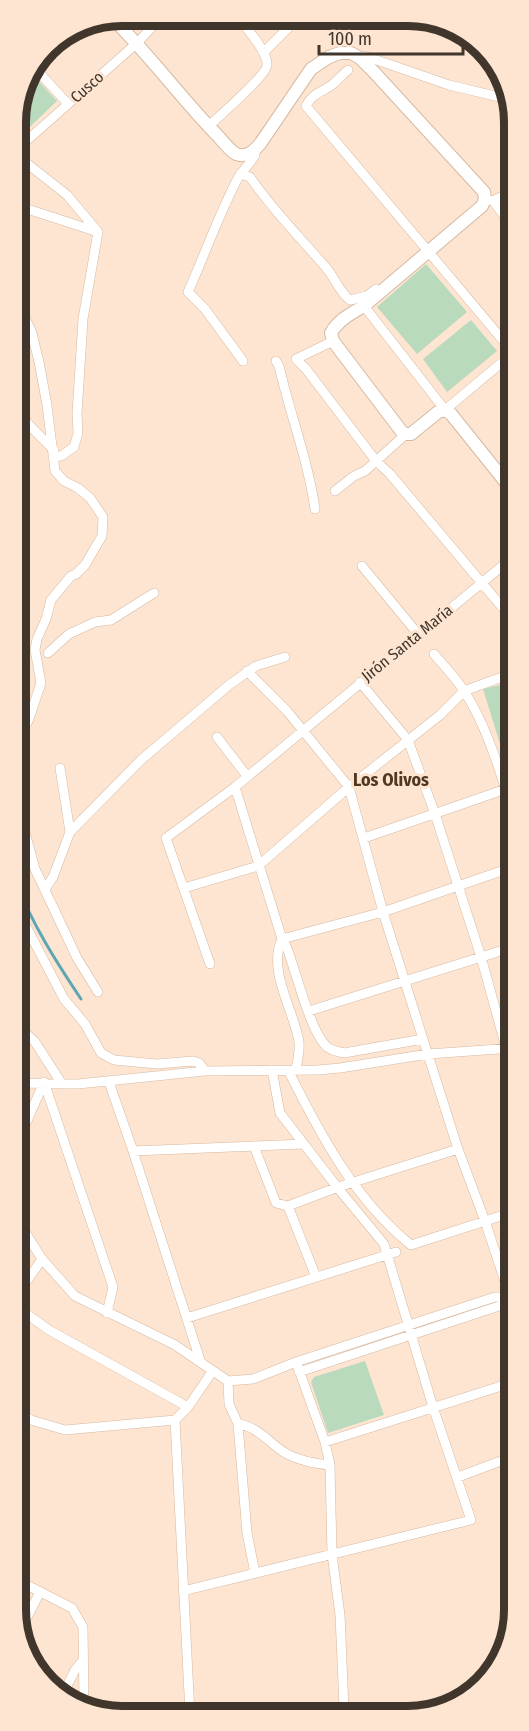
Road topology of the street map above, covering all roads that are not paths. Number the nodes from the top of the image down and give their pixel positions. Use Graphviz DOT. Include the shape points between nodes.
graph roads {
  1 [pos="120,26"];
  2 [pos="153,26"];
  3 [pos="244,26"];
  4 [pos="290,26"];
  5 [pos="137,42"];
  6 [pos="264,52"];
  7 [pos="360,58"];
  8 [pos="348,70"];
  9 [pos="39,72"];
  10 [pos="500,97"];
  11 [pos="68,104"];
  12 [pos="208,127"];
  13 [pos="26,143"];
  14 [pos="254,151"];
  15 [pos="26,162"];
  16 [pos="240,174"];
  17 [pos="504,194"];
  18 [pos="489,200"];
  19 [pos="26,209"];
  20 [pos="504,216"];
  21 [pos="98,231"];
  22 [pos="429,251"];
  23 [pos="382,291"];
  24 [pos="364,306"];
  25 [pos="26,320"];
  26 [pos="333,341"];
  27 [pos="504,342"];
  28 [pos="504,359"];
  29 [pos="243,361"];
  30 [pos="276,361"];
  31 [pos="445,410"];
  32 [pos="26,421"];
  33 [pos="406,434"];
  34 [pos="56,455"];
  35 [pos="376,461"];
  36 [pos="504,479"];
  37 [pos="335,491"];
  38 [pos="315,509"];
  39 [pos="504,564"];
  40 [pos="362,566"];
  41 [pos="482,582"];
  42 [pos="154,593"];
  43 [pos="504,609"];
  44 [pos="417,634"];
  45 [pos="48,653"];
  46 [pos="434,654"];
  47 [pos="285,657"];
  48 [pos="247,671"];
  49 [pos="504,676"];
  50 [pos="360,682"];
  51 [pos="464,691"];
  52 [pos="26,726"];
  53 [pos="303,731"];
  54 [pos="217,737"];
  55 [pos="408,740"];
  56 [pos="60,768"];
  57 [pos="247,777"];
  58 [pos="504,783"];
  59 [pos="235,787"];
  60 [pos="349,787"];
  61 [pos="504,790"];
  62 [pos="435,814"];
  63 [pos="70,832"];
  64 [pos="26,838"];
  65 [pos="364,838"];
  66 [pos="258,866"];
  67 [pos="503,870"];
  68 [pos="458,885"];
  69 [pos="184,888"];
  70 [pos="45,889"];
  71 [pos="383,912"];
  72 [pos="26,932"];
  73 [pos="282,939"];
  74 [pos="503,950"];
  75 [pos="481,957"];
  76 [pos="210,964"];
  77 [pos="406,981"];
  78 [pos="98,992"];
  79 [pos="309,1011"];
  80 [pos="503,1030"];
  81 [pos="26,1033"];
  82 [pos="423,1039"];
  83 [pos="503,1048"];
  84 [pos="428,1054"];
  85 [pos="274,1070"];
  86 [pos="292,1070"];
  87 [pos="205,1071"];
  88 [pos="44,1082"];
  89 [pos="109,1082"];
  90 [pos="26,1083"];
  91 [pos="62,1084"];
  92 [pos="26,1123"];
  93 [pos="304,1144"];
  94 [pos="254,1146"];
  95 [pos="458,1149"];
  96 [pos="133,1151"];
  97 [pos="351,1183"];
  98 [pos="338,1187"];
  99 [pos="288,1206"];
  100 [pos="503,1215"];
  101 [pos="485,1221"];
  102 [pos="26,1234"];
  103 [pos="392,1254"];
  104 [pos="42,1259"];
  105 [pos="503,1272"];
  106 [pos="316,1277"];
  107 [pos="26,1282"];
  108 [pos="503,1298"];
  109 [pos="503,1304"];
  110 [pos="26,1312"];
  111 [pos="107,1313"];
  112 [pos="187,1318"];
  113 [pos="410,1325"];
  114 [pos="412,1336"];
  115 [pos="296,1362"];
  116 [pos="201,1363"];
  117 [pos="212,1372"];
  118 [pos="299,1372"];
  119 [pos="228,1381"];
  120 [pos="503,1385"];
  121 [pos="188,1407"];
  122 [pos="433,1407"];
  123 [pos="26,1417"];
  124 [pos="175,1420"];
  125 [pos="238,1424"];
  126 [pos="325,1442"];
  127 [pos="503,1461"];
  128 [pos="330,1465"];
  129 [pos="458,1477"];
  130 [pos="332,1554"];
  131 [pos="255,1573"];
  132 [pos="26,1585"];
  133 [pos="183,1591"];
  134 [pos="40,1592"];
  135 [pos="26,1618"];
  136 [pos="83,1660"];
  137 [pos="66,1688"];
  138 [pos="84,1697"];
  139 [pos="190,1706"];
  140 [pos="344,1706"];
  1 -- 5 [label="street"];
  2 -- 5 [label="street, Cusco"];
  3 -- 6 [label="street"];
  4 -- 6 [label="street"];
  5 -- 11 [label="street, Cusco"];
  5 -- 12 [label="street"];
  6 -- 12 [label="street" via="266,70"];
  7 -- 10 [label="street" via="368,57 449,85"];
  7 -- 14 [label="street" via="339,53 311,69"];
  7 -- 18 [label="street"];
  8 -- 22 [label="street" via="331,86 317,92 306,106"];
  9 -- 11 [label="street"];
  11 -- 13 [label="street, Cusco"];
  12 -- 14 [label="street" via="234,153 244,156"];
  14 -- 16 [label="street" via="251,162"];
  15 -- 21 [label="street" via="67,195"];
  16 -- 23 [label="street" via="250,177 336,280 344,296 350,300 367,296 377,288"];
  16 -- 29 [label="street" via="188,292"];
  17 -- 18 [label="street"];
  18 -- 20 [label="street"];
  18 -- 22 [label="street"];
  19 -- 21 [label="street"];
  21 -- 34 [label="street" via="82,319 78,433 74,447"];
  22 -- 23 [label="street"];
  22 -- 27 [label="street"];
  23 -- 24 [label="street"];
  24 -- 26 [label="street" via="334,327"];
  24 -- 31 [label="street"];
  25 -- 34 [label="street" via="32,333"];
  26 -- 33 [label="street"];
  26 -- 35 [label="street" via="296,359"];
  28 -- 31 [label="street"];
  30 -- 38 [label="street" via="302,447"];
  31 -- 33 [label="street"];
  31 -- 36 [label="street"];
  32 -- 34 [label="street"];
  33 -- 35 [label="street"];
  34 -- 52 [label="street" via="57,476 90,498 103,517 102,536 85,565 51,600 35,650 41,683"];
  35 -- 37 [label="street"];
  35 -- 41 [label="street"];
  39 -- 41 [label="street, Jirón Santa María"];
  40 -- 44 [label="street"];
  41 -- 43 [label="street"];
  41 -- 44 [label="street, Jirón Santa María"];
  42 -- 45 [label="street" via="111,620 95,622 69,634"];
  44 -- 50 [label="street, Jirón Santa María"];
  46 -- 51 [label="street"];
  47 -- 48 [label="street"];
  48 -- 53 [label="street"];
  48 -- 63 [label="street" via="141,760"];
  49 -- 51 [label="street"];
  50 -- 53 [label="street, Jirón Santa María"];
  50 -- 55 [label="street"];
  51 -- 55 [label="street"];
  51 -- 58 [label="street"];
  53 -- 57 [label="street, Jirón Santa María"];
  53 -- 60 [label="street"];
  54 -- 57 [label="street"];
  55 -- 60 [label="street"];
  55 -- 62 [label="street"];
  56 -- 63 [label="street"];
  57 -- 59 [label="street, Jirón Santa María"];
  59 -- 66 [label="street"];
  59 -- 69 [label="street, Jirón Santa María" via="166,838"];
  60 -- 65 [label="street"];
  60 -- 66 [label="street"];
  61 -- 62 [label="street"];
  62 -- 65 [label="street"];
  62 -- 68 [label="street"];
  63 -- 70 [label="street"];
  64 -- 70 [label="street" via="34,869"];
  65 -- 71 [label="street"];
  66 -- 69 [label="street"];
  66 -- 73 [label="street"];
  67 -- 68 [label="street"];
  68 -- 71 [label="street"];
  68 -- 75 [label="street"];
  69 -- 76 [label="street"];
  70 -- 78 [label="street" via="57,919"];
  71 -- 73 [label="street"];
  71 -- 77 [label="street"];
  72 -- 87 [label="street" via="101,1053 114,1060 157,1064 194,1061"];
  73 -- 79 [label="street"];
  73 -- 86 [label="street" via="277,950 279,972 299,1042"];
  74 -- 75 [label="street"];
  75 -- 77 [label="street"];
  75 -- 80 [label="street"];
  77 -- 79 [label="street"];
  77 -- 82 [label="street"];
  79 -- 82 [label="street" via="324,1044 331,1050 344,1053"];
  81 -- 91 [label="street"];
  82 -- 84 [label="street"];
  83 -- 84 [label="street"];
  84 -- 86 [label="street" via="340,1068"];
  84 -- 95 [label="street"];
  85 -- 86 [label="street"];
  85 -- 87 [label="street"];
  85 -- 93 [label="street" via="280,1113"];
  86 -- 97 [label="street" via="316,1128"];
  87 -- 89 [label="street"];
  88 -- 90 [label="street"];
  88 -- 91 [label="street"];
  88 -- 92 [label="street"];
  88 -- 111 [label="street" via="113,1287"];
  89 -- 91 [label="street"];
  89 -- 96 [label="street"];
  93 -- 94 [label="street"];
  93 -- 98 [label="street"];
  94 -- 96 [label="street"];
  94 -- 99 [label="street" via="276,1203"];
  95 -- 97 [label="street"];
  95 -- 101 [label="street"];
  96 -- 112 [label="street"];
  97 -- 98 [label="street"];
  97 -- 101 [label="street" via="383,1222 411,1245"];
  98 -- 99 [label="street"];
  98 -- 103 [label="street"];
  99 -- 106 [label="street"];
  100 -- 101 [label="street"];
  101 -- 105 [label="street"];
  102 -- 104 [label="street"];
  103 -- 106 [label="street"];
  103 -- 113 [label="street"];
  104 -- 107 [label="street"];
  104 -- 111 [label="street" via="75,1296"];
  106 -- 112 [label="street"];
  108 -- 113 [label="street" via="495,1297"];
  109 -- 114 [label="street"];
  110 -- 121 [label="street" via="58,1335"];
  111 -- 116 [label="street" via="175,1345"];
  112 -- 116 [label="street"];
  113 -- 114 [label="street"];
  113 -- 115 [label="street"];
  114 -- 118 [label="street"];
  114 -- 122 [label="street"];
  115 -- 118 [label="street"];
  115 -- 119 [label="street" via="253,1379"];
  116 -- 117 [label="street"];
  117 -- 119 [label="street"];
  117 -- 121 [label="street"];
  118 -- 126 [label="street"];
  119 -- 125 [label="street" via="229,1404"];
  120 -- 122 [label="street"];
  121 -- 124 [label="street"];
  122 -- 126 [label="street"];
  122 -- 129 [label="street"];
  123 -- 124 [label="street" via="65,1430"];
  124 -- 133 [label="street"];
  125 -- 128 [label="street" via="250,1426 303,1461"];
  125 -- 131 [label="street" via="247,1533"];
  126 -- 128 [label="street"];
  127 -- 129 [label="street"];
  128 -- 130 [label="street"];
  129 -- 130 [label="street" via="471,1520"];
  130 -- 131 [label="street"];
  130 -- 140 [label="street" via="340,1616"];
  131 -- 133 [label="street"];
  132 -- 134 [label="street"];
  133 -- 139 [label="street"];
  134 -- 135 [label="street"];
  134 -- 136 [label="street" via="72,1608 83,1627"];
  136 -- 137 [label="street"];
  136 -- 138 [label="street"];
}
